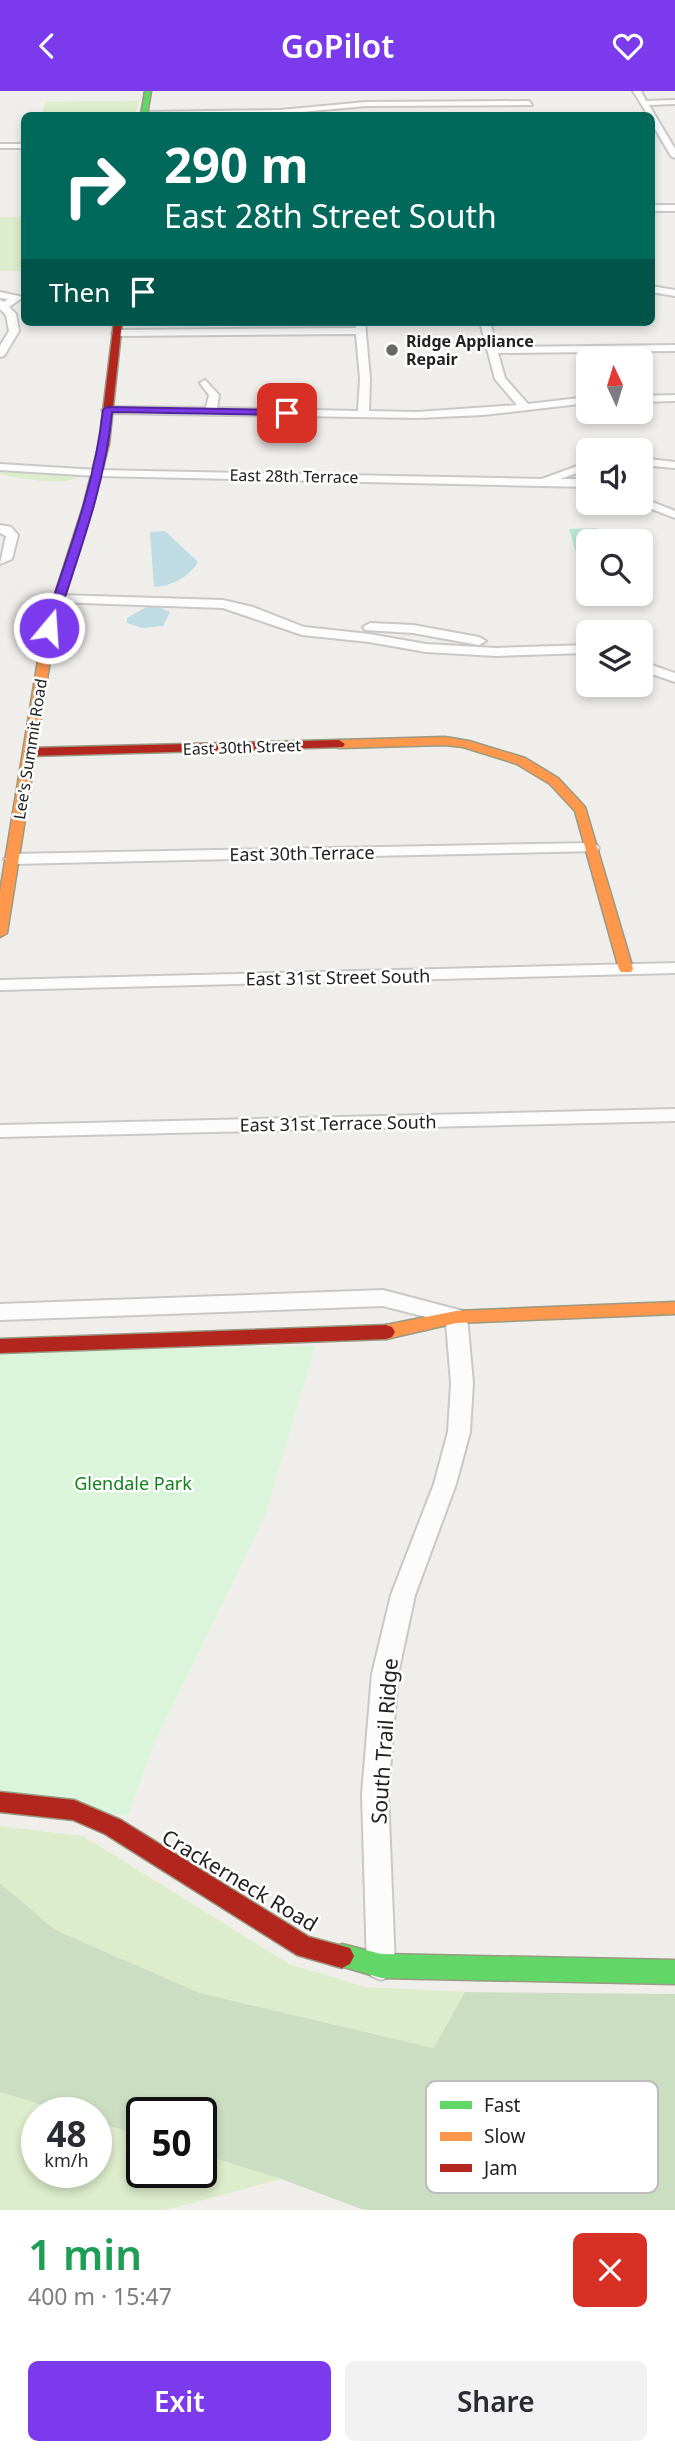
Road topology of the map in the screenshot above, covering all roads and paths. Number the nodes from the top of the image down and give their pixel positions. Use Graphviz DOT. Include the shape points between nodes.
graph roads {
  1 [pos="148,91"];
  2 [pos="637,91"];
  3 [pos="526,93"];
  4 [pos="675,102"];
  5 [pos="529,103"];
  6 [pos="644,103"];
  7 [pos="405,104"];
  8 [pos="145,112"];
  9 [pos="297,112"];
  10 [pos="417,112"];
  11 [pos="534,112"];
  12 [pos="649,112"];
  13 [pos="655,122"];
  14 [pos="0,146"];
  15 [pos="21,146"];
  16 [pos="675,156"];
  17 [pos="655,208"];
  18 [pos="675,208"];
  19 [pos="655,290"];
  20 [pos="675,293"];
  21 [pos="1,301"];
  22 [pos="360,326"];
  23 [pos="486,326"];
  24 [pos="117,328"];
  25 [pos="617,334"];
  26 [pos="5,337"];
  27 [pos="621,347"];
  28 [pos="653,348"];
  29 [pos="675,348"];
  30 [pos="576,349"];
  31 [pos="492,350"];
  32 [pos="0,354"];
  33 [pos="205,383"];
  34 [pos="675,398"];
  35 [pos="653,399"];
  36 [pos="576,402"];
  37 [pos="524,406"];
  38 [pos="107,410"];
  39 [pos="211,411"];
  40 [pos="363,414"];
  41 [pos="653,462"];
  42 [pos="675,464"];
  43 [pos="0,467"];
  44 [pos="576,469"];
  45 [pos="0,478"];
  46 [pos="96,478"];
  47 [pos="545,481"];
  48 [pos="576,483"];
  49 [pos="576,492"];
  50 [pos="653,506"];
  51 [pos="674,515"];
  52 [pos="0,529"];
  53 [pos="0,560"];
  54 [pos="60,595"];
  55 [pos="576,649"];
  56 [pos="653,670"];
  57 [pos="675,678"];
  58 [pos="30,752"];
  59 [pos="592,848"];
  60 [pos="12,859"];
  61 [pos="0,933"];
  62 [pos="675,968"];
  63 [pos="626,969"];
  64 [pos="0,985"];
  65 [pos="675,1115"];
  66 [pos="0,1131"];
  67 [pos="675,1308"];
  68 [pos="0,1312"];
  69 [pos="456,1317"];
  70 [pos="0,1346"];
  71 [pos="0,1802"];
  72 [pos="381,1966"];
  73 [pos="675,1972"];
  1 -- 8 [label="street"];
  2 -- 6 [label="street"];
  3 -- 5 [label="street"];
  4 -- 6 [label="street"];
  5 -- 7 [label="street"];
  5 -- 11 [label="street"];
  6 -- 12 [label="street"];
  7 -- 9 [label="street"];
  7 -- 10 [label="street"];
  13 -- 16 [label="street"];
  14 -- 15 [label="street"];
  17 -- 18 [label="street"];
  19 -- 20 [label="street"];
  21 -- 26 [label="street" via="14,331"];
  22 -- 24 [label="street"];
  22 -- 40 [label="street"];
  23 -- 31 [label="street"];
  24 -- 38 [label="street, Lee's Summit Road"];
  25 -- 27 [label="street"];
  26 -- 32 [label="street"];
  28 -- 29 [label="street"];
  30 -- 31 [label="street"];
  31 -- 37 [label="street" via="500,379"];
  33 -- 39 [label="street" via="214,395"];
  34 -- 35 [label="street"];
  36 -- 37 [label="street"];
  37 -- 40 [label="street" via="448,414"];
  38 -- 39 [label="street"];
  38 -- 46 [label="street, Lee's Summit Road"];
  39 -- 40 [label="street"];
  41 -- 42 [label="street"];
  43 -- 46 [label="street, East 28th Terrace"];
  44 -- 47 [label="street"];
  45 -- 46 [label="street, East 28th Terrace" via="42,482"];
  46 -- 47 [label="street, East 28th Terrace"];
  46 -- 49 [label="street, East 28th Terrace"];
  46 -- 54 [label="street, Lee's Summit Road"];
  47 -- 48 [label="street, East 28th Terrace"];
  50 -- 51 [label="street"];
  52 -- 53 [label="street" via="12,535 6,559"];
  54 -- 55 [label="street" via="223,604 302,631 426,648"];
  54 -- 58 [label="street, Lee's Summit Road" via="49,628"];
  56 -- 57 [label="street"];
  58 -- 59 [label="street, East 30th Street" via="453,742 514,757 555,780 581,810"];
  58 -- 60 [label="street, Lee's Summit Road"];
  59 -- 60 [label="street, East 30th Terrace"];
  59 -- 63 [label="street, East 30th Street"];
  60 -- 61 [label="street, Lee's Summit Road"];
  62 -- 63 [label="street, East 31st Street South"];
  63 -- 64 [label="street, East 31st Street South"];
  65 -- 66 [label="street, East 31st Terrace South"];
  67 -- 69 [label="street"];
  68 -- 69 [label="street" via="383,1298"];
  69 -- 70 [label="street" via="397,1332"];
  69 -- 72 [label="street, South Trail Ridge" via="462,1384 459,1432 445,1484 403,1595 385,1674 375,1794"];
  71 -- 72 [label="street, Crackerneck Road" via="75,1810 113,1827 305,1947"];
  72 -- 73 [label="street, Crackerneck Road"];
}
